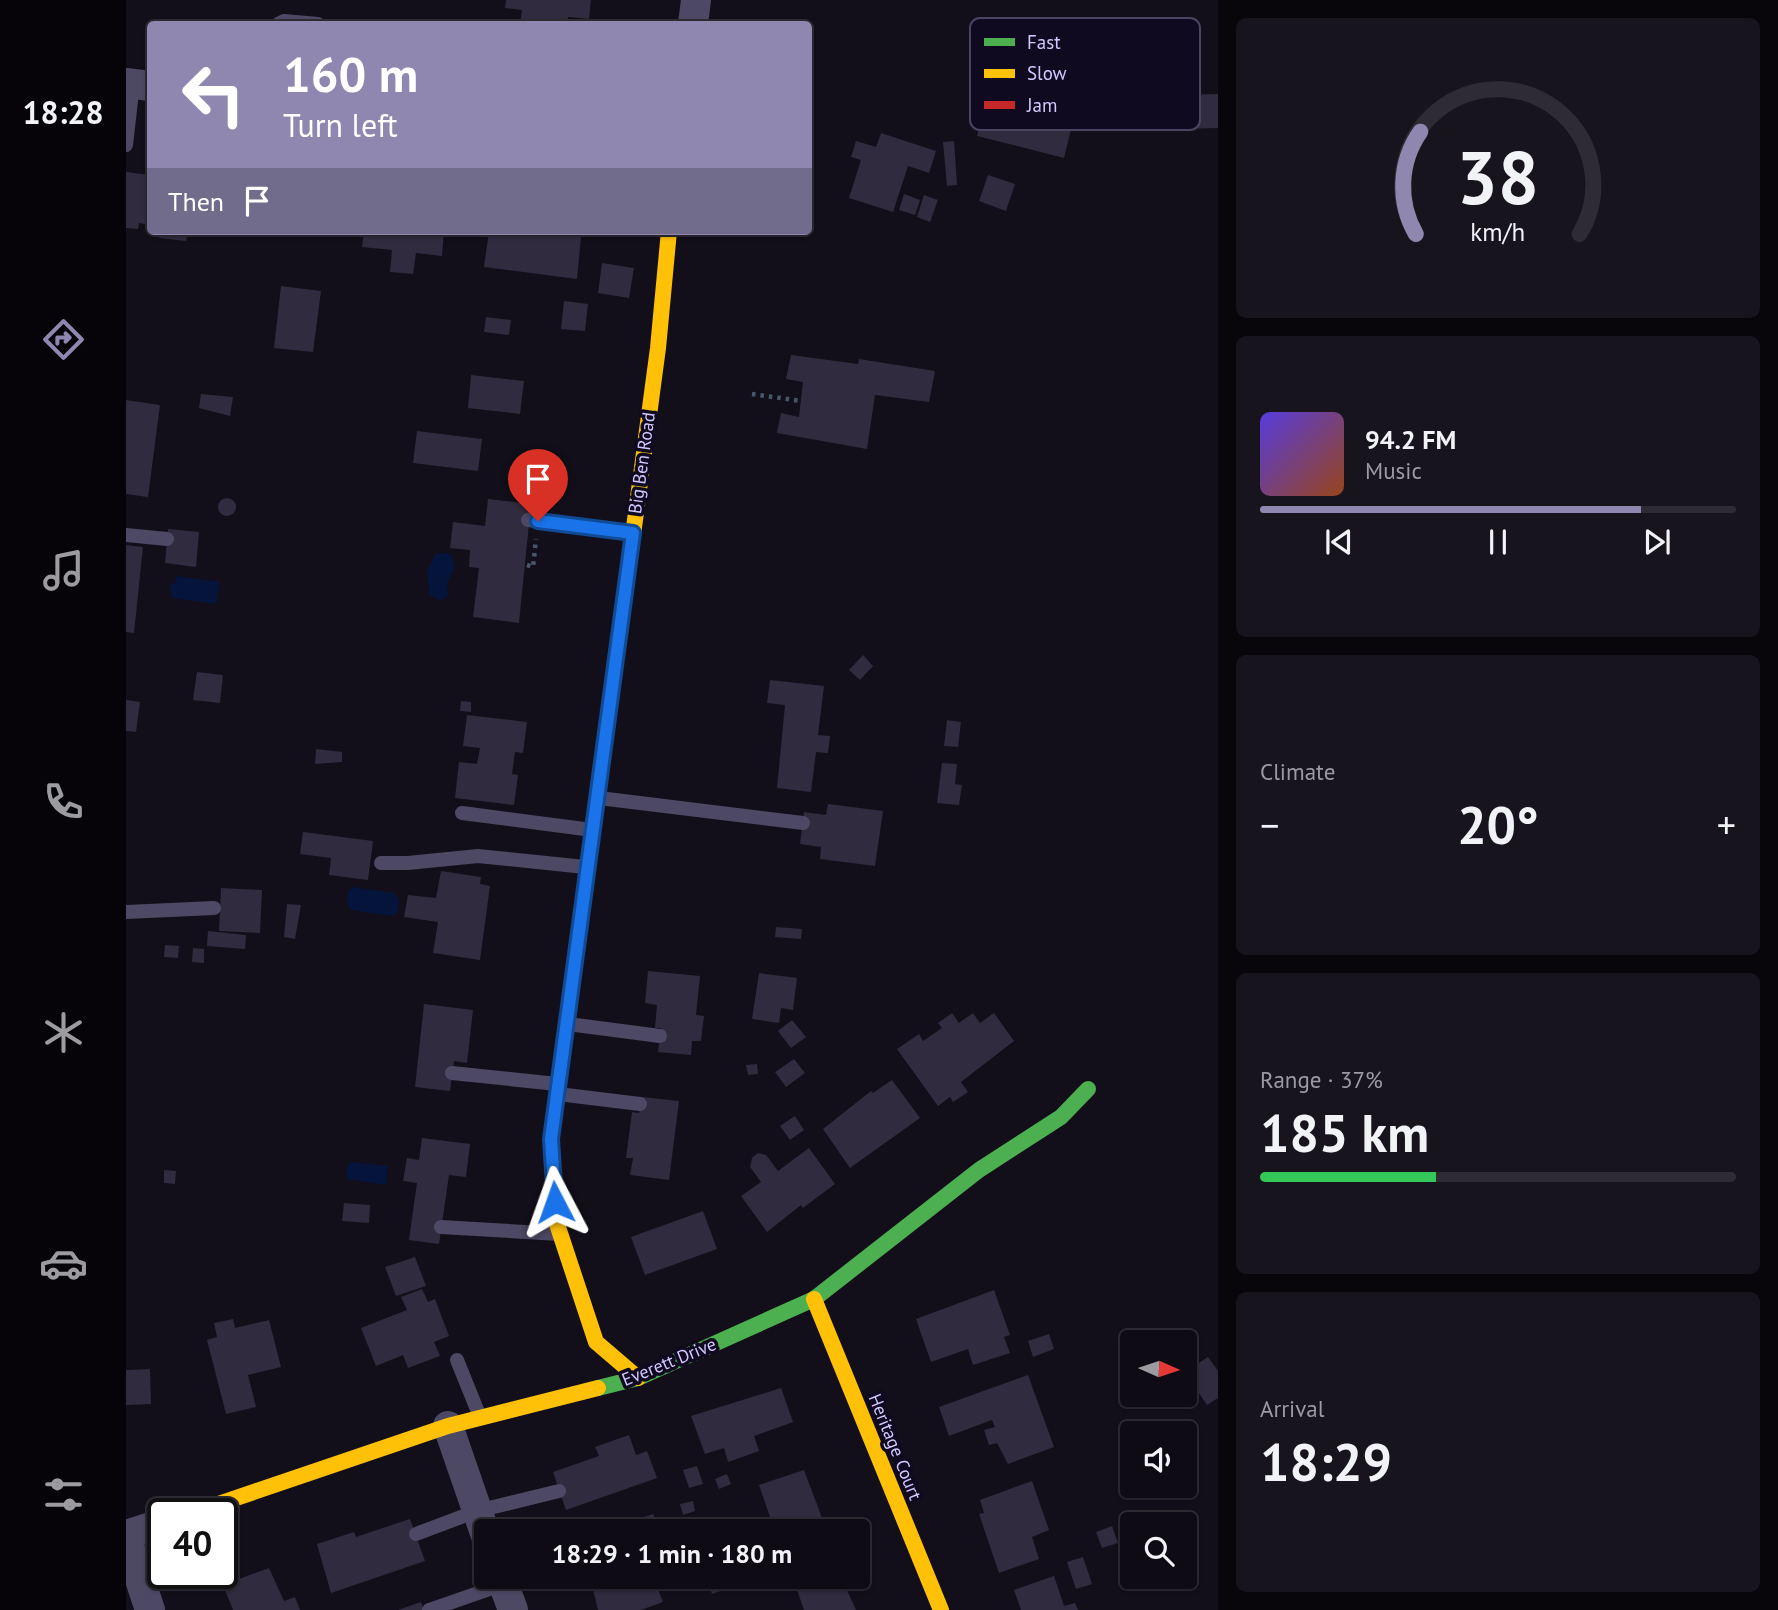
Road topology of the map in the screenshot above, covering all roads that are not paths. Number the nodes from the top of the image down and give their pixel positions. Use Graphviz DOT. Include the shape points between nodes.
graph roads {
  1 [pos="696,0"];
  2 [pos="693,21"];
  3 [pos="136,84"];
  4 [pos="126,145"];
  5 [pos="669,235"];
  6 [pos="533,521"];
  7 [pos="633,533"];
  8 [pos="126,535"];
  9 [pos="167,539"];
  10 [pos="597,798"];
  11 [pos="462,813"];
  12 [pos="803,823"];
  13 [pos="593,830"];
  14 [pos="464,857"];
  15 [pos="381,863"];
  16 [pos="587,867"];
  17 [pos="459,873"];
  18 [pos="214,908"];
  19 [pos="126,912"];
  20 [pos="566,1023"];
  21 [pos="660,1036"];
  22 [pos="452,1073"];
  23 [pos="558,1089"];
  24 [pos="1088,1089"];
  25 [pos="640,1104"];
  26 [pos="441,1227"];
  27 [pos="560,1234"];
  28 [pos="814,1299"];
  29 [pos="457,1360"];
  30 [pos="638,1378"];
  31 [pos="481,1418"];
  32 [pos="448,1426"];
  33 [pos="559,1491"];
  34 [pos="236,1498"];
  35 [pos="480,1519"];
  36 [pos="494,1519"];
  37 [pos="474,1525"];
  38 [pos="147,1529"];
  39 [pos="416,1534"];
  40 [pos="126,1536"];
  41 [pos="506,1590"];
  42 [pos="150,1610"];
  43 [pos="429,1610"];
  44 [pos="941,1610"];
  1 -- 2 [label="street"];
  3 -- 4 [label="lane"];
  5 -- 7 [label="street, Big Ben Road"];
  6 -- 7 [label="lane"];
  7 -- 10 [label="street, Big Ben Road"];
  8 -- 9 [label="lane"];
  10 -- 12 [label="lane"];
  10 -- 13 [label="street, Big Ben Road"];
  11 -- 13 [label="lane"];
  13 -- 16 [label="street, Big Ben Road"];
  14 -- 15 [label="lane"];
  14 -- 16 [label="lane"];
  14 -- 17 [label="lane"];
  16 -- 20 [label="street, Big Ben Road"];
  18 -- 19 [label="lane"];
  20 -- 21 [label="lane"];
  20 -- 23 [label="street, Big Ben Road"];
  22 -- 23 [label="lane"];
  23 -- 25 [label="lane"];
  23 -- 27 [label="street, Big Ben Road" via="551,1139"];
  24 -- 28 [label="street, Everett Drive" via="1061,1117 979,1170"];
  26 -- 27 [label="lane"];
  27 -- 30 [label="street, Big Ben Road" via="596,1342"];
  28 -- 30 [label="street, Everett Drive"];
  28 -- 44 [label="street, Heritage Court"];
  29 -- 31 [label="lane"];
  30 -- 31 [label="street, Everett Drive"];
  31 -- 32 [label="street, Everett Drive"];
  32 -- 34 [label="street, Everett Drive"];
  32 -- 35 [label="street"];
  33 -- 36 [label="lane"];
  37 -- 39 [label="lane"];
  38 -- 40 [label="street"];
  40 -- 42 [label="street"];
  41 -- 43 [label="lane"];
}
